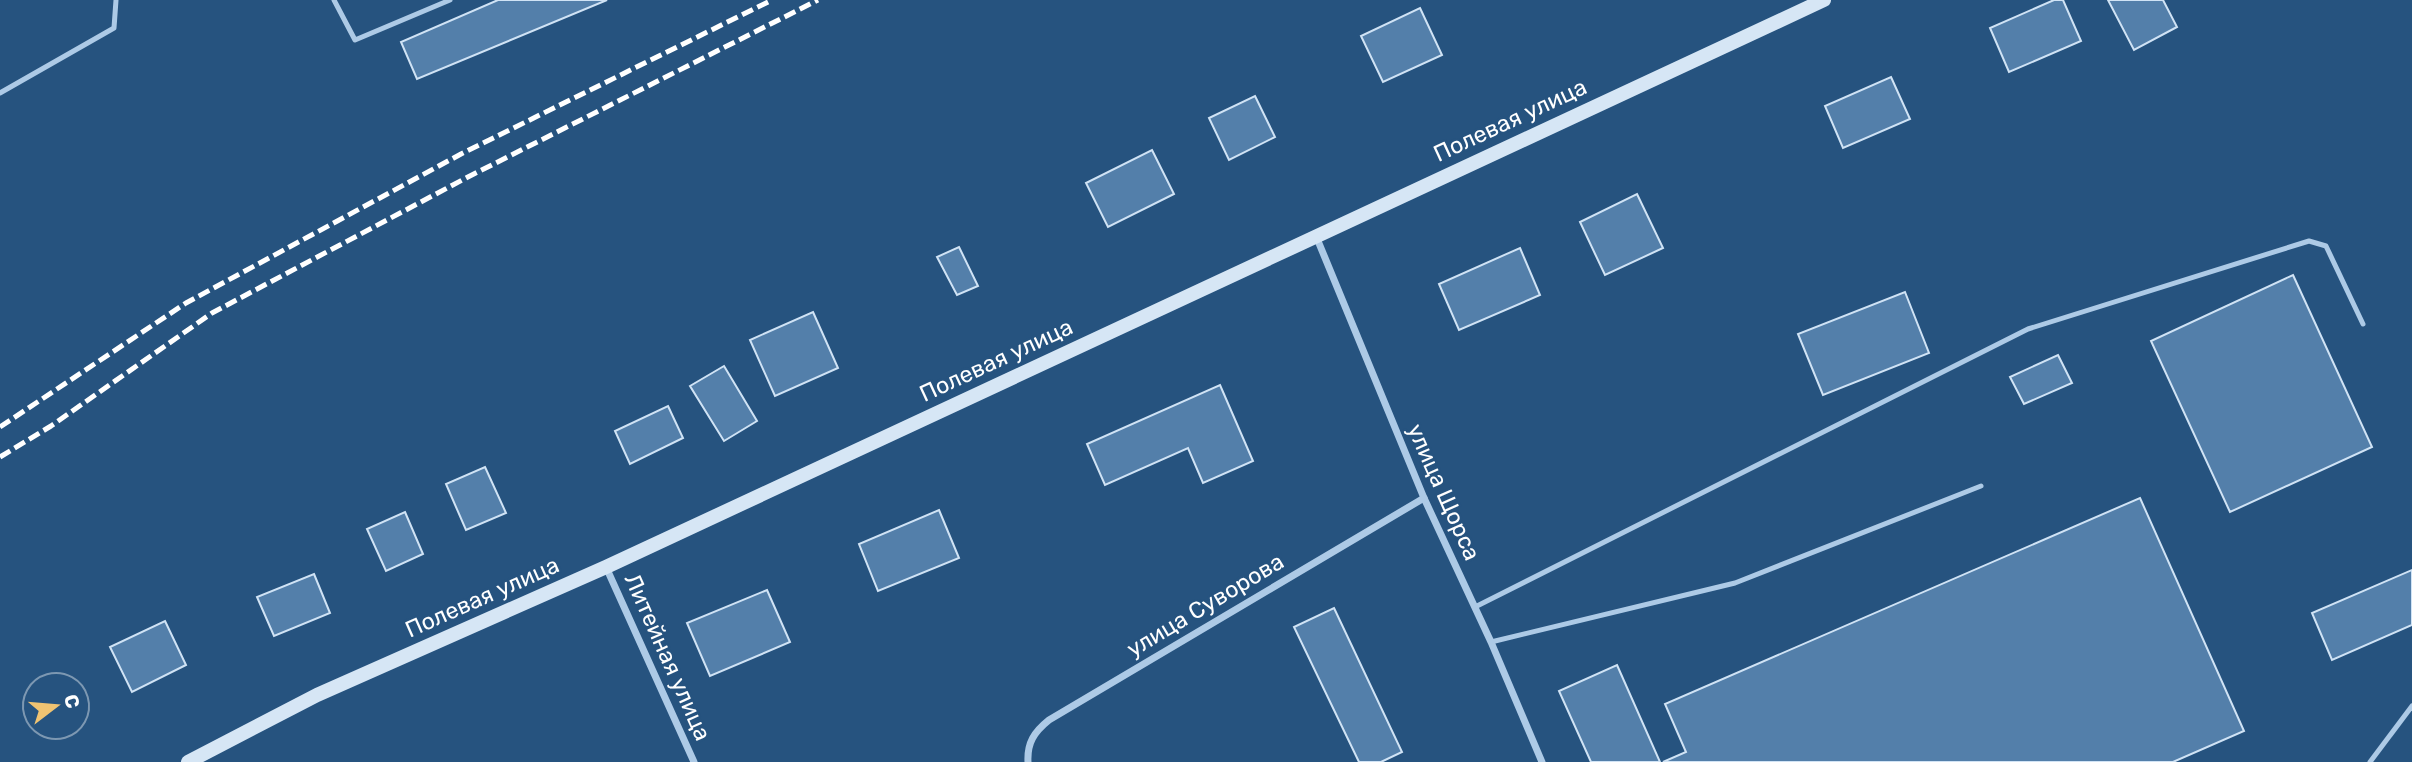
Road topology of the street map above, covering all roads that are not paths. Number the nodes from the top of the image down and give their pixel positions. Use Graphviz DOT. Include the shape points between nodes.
graph roads {
  1 [pos="116,0"];
  2 [pos="334,0"];
  3 [pos="450,0"];
  4 [pos="1824,0"];
  5 [pos="0,93"];
  6 [pos="1316,235"];
  7 [pos="2363,324"];
  8 [pos="1981,486"];
  9 [pos="1424,498"];
  10 [pos="606,567"];
  11 [pos="1475,607"];
  12 [pos="1491,642"];
  13 [pos="2412,706"];
  14 [pos="188,762"];
  15 [pos="694,762"];
  16 [pos="1028,762"];
  17 [pos="1542,762"];
  18 [pos="2370,762"];
  1 -- 5 [label="lane" via="114,28"];
  2 -- 3 [label="lane" via="355,40"];
  4 -- 6 [label="street, Полевая улица"];
  6 -- 9 [label="street, улица Щорса"];
  6 -- 10 [label="street, Полевая улица"];
  7 -- 11 [label="lane" via="2326,246 2309,241 2028,329"];
  8 -- 12 [label="lane" via="1735,583"];
  9 -- 11 [label="street, улица Щорса"];
  9 -- 16 [label="street, улица Суворова" via="1049,720 1035,732"];
  10 -- 14 [label="street, Полевая улица" via="317,695"];
  10 -- 15 [label="street, Литейная улица"];
  11 -- 12 [label="street, улица Щорса"];
  12 -- 17 [label="street, улица Щорса"];
  13 -- 18 [label="lane"];
}
